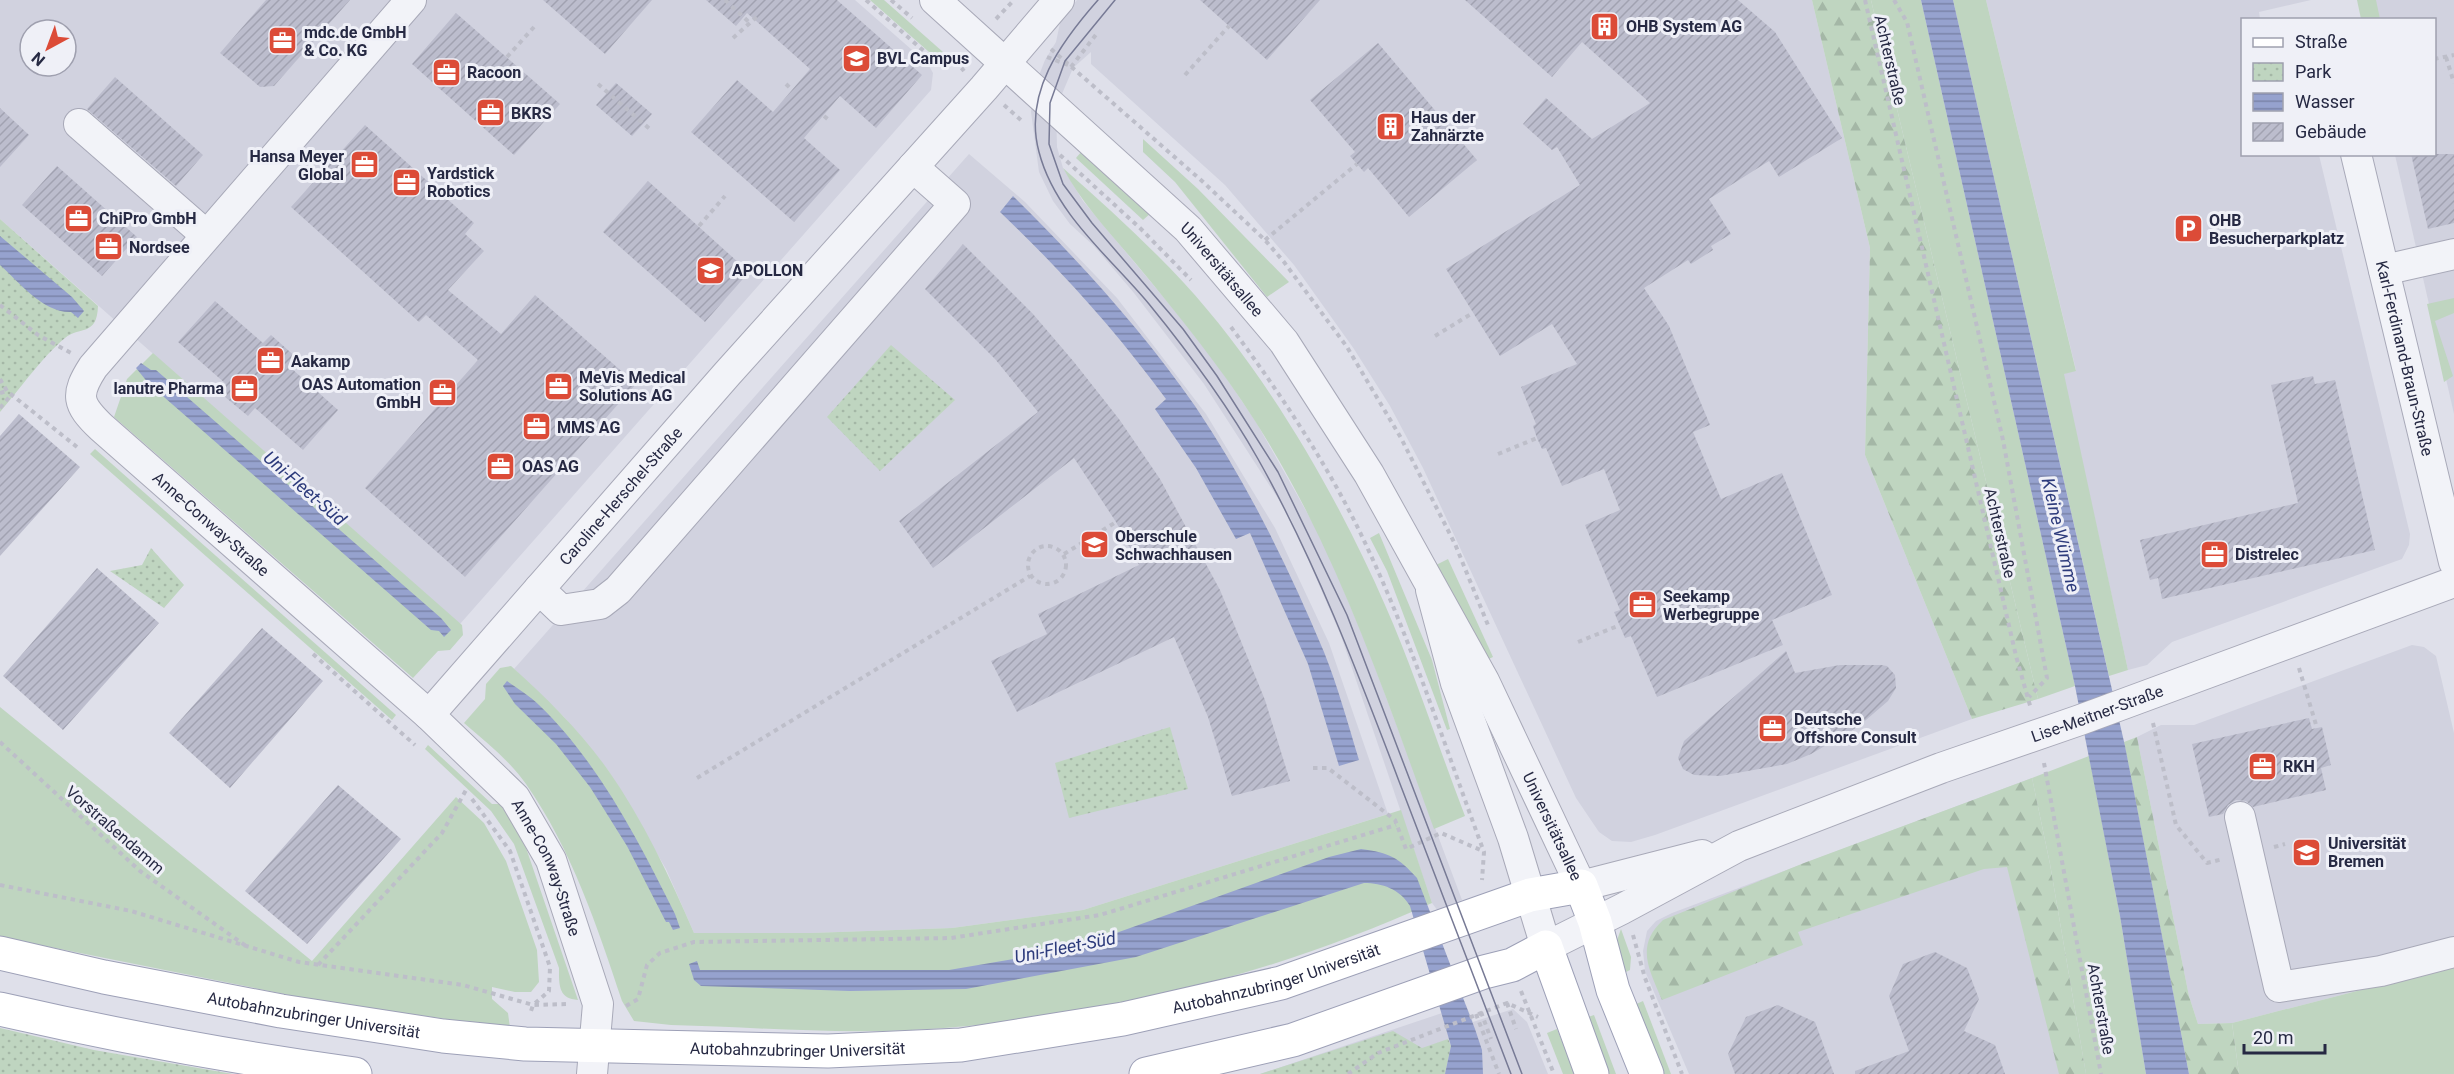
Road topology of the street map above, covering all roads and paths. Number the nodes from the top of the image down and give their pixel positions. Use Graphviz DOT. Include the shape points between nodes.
graph roads {
  1 [pos="411,0"];
  2 [pos="725,0"];
  3 [pos="866,0"];
  4 [pos="935,0"];
  5 [pos="1014,0"];
  6 [pos="1059,0"];
  7 [pos="1864,0"];
  8 [pos="1894,0"];
  9 [pos="1005,9"];
  10 [pos="760,14"];
  11 [pos="751,24"];
  12 [pos="1229,26"];
  13 [pos="534,27"];
  14 [pos="1098,32"];
  15 [pos="733,38"];
  16 [pos="2454,55"];
  17 [pos="507,57"];
  18 [pos="2446,57"];
  19 [pos="2436,59"];
  20 [pos="1005,62"];
  21 [pos="1071,67"];
  22 [pos="1185,75"];
  23 [pos="2454,83"];
  24 [pos="598,84"];
  25 [pos="786,84"];
  26 [pos="984,88"];
  27 [pos="792,90"];
  28 [pos="824,116"];
  29 [pos="830,121"];
  30 [pos="79,124"];
  31 [pos="1028,125"];
  32 [pos="652,131"];
  33 [pos="1056,151"];
  34 [pos="2356,156"];
  35 [pos="1357,164"];
  36 [pos="913,167"];
  37 [pos="725,196"];
  38 [pos="699,226"];
  39 [pos="206,235"];
  40 [pos="1265,240"];
  41 [pos="2454,254"];
  42 [pos="2384,270"];
  43 [pos="1192,281"];
  44 [pos="0,304"];
  45 [pos="1471,314"];
  46 [pos="1228,323"];
  47 [pos="1435,336"];
  48 [pos="93,367"];
  49 [pos="0,379"];
  50 [pos="7,391"];
  51 [pos="0,393"];
  52 [pos="12,394"];
  53 [pos="0,408"];
  54 [pos="1537,438"];
  55 [pos="85,454"];
  56 [pos="1498,454"];
  57 [pos="1116,522"];
  58 [pos="1064,554"];
  59 [pos="2454,562"];
  60 [pos="1030,576"];
  61 [pos="2454,582"];
  62 [pos="539,589"];
  63 [pos="1431,590"];
  64 [pos="1620,625"];
  65 [pos="2291,641"];
  66 [pos="1578,642"];
  67 [pos="310,651"];
  68 [pos="2028,697"];
  69 [pos="2134,700"];
  70 [pos="429,715"];
  71 [pos="2317,728"];
  72 [pos="2038,734"];
  73 [pos="0,742"];
  74 [pos="416,746"];
  75 [pos="1313,768"];
  76 [pos="697,778"];
  77 [pos="458,783"];
  78 [pos="466,790"];
  79 [pos="2240,818"];
  80 [pos="1396,825"];
  81 [pos="2285,844"];
  82 [pos="1739,846"];
  83 [pos="2249,853"];
  84 [pos="0,885"];
  85 [pos="1581,886"];
  86 [pos="1530,895"];
  87 [pos="1608,916"];
  88 [pos="1546,947"];
  89 [pos="249,948"];
  90 [pos="2454,952"];
  91 [pos="0,953"];
  92 [pos="318,965"];
  93 [pos="1507,1003"];
  94 [pos="598,1004"];
  95 [pos="533,1005"];
  96 [pos="0,1009"];
  97 [pos="1482,1012"];
  98 [pos="1475,1015"];
  99 [pos="1516,1029"];
  100 [pos="1491,1039"];
  101 [pos="593,1060"];
  102 [pos="355,1074"];
  103 [pos="1146,1074"];
  104 [pos="1348,1074"];
  105 [pos="1498,1074"];
  106 [pos="1554,1074"];
  107 [pos="1593,1074"];
  108 [pos="1647,1074"];
  109 [pos="1682,1074"];
  110 [pos="2101,1074"];
  1 -- 39 [label="street, Anne-Conway-Straße"];
  2 -- 11 [label="path"];
  3 -- 26 [label="path" via="934,60 957,64"];
  4 -- 20 [label="street, Universitätsallee"];
  5 -- 9 [label="path"];
  6 -- 20 [label="street"];
  7 -- 68 [label="path, Achterstraße"];
  8 -- 68 [label="path" via="1908,22 2003,440 2047,678"];
  10 -- 11 [label="path"];
  11 -- 15 [label="path"];
  12 -- 22 [label="path"];
  13 -- 17 [label="path"];
  14 -- 21 [label="path"];
  16 -- 18 [label="path"];
  18 -- 19 [label="path"];
  18 -- 23 [label="path"];
  20 -- 26 [label="street, Caroline-Herschel-Straße"];
  20 -- 63 [label="street, Universitätsallee" via="1188,229 1273,328 1334,417"];
  24 -- 32 [label="path"];
  25 -- 27 [label="path"];
  26 -- 31 [label="path"];
  26 -- 36 [label="street, Caroline-Herschel-Straße"];
  28 -- 29 [label="path"];
  30 -- 39 [label="street"];
  33 -- 43 [label="path"];
  34 -- 42 [label="street, Karl-Ferdinand-Braun-Straße"];
  35 -- 40 [label="path"];
  36 -- 62 [label="street, Caroline-Herschel-Straße"];
  36 -- 62 [label="street" via="955,204 618,590 600,604 561,610"];
  37 -- 38 [label="path"];
  39 -- 48 [label="street, Anne-Conway-Straße"];
  41 -- 42 [label="street"];
  42 -- 59 [label="street, Karl-Ferdinand-Braun-Straße"];
  44 -- 48 [label="path" via="38,335"];
  45 -- 47 [label="path"];
  46 -- 80 [label="path" via="1333,481 1367,546 1484,852 1441,833 1406,849"];
  48 -- 70 [label="street, Anne-Conway-Straße" via="80,391 86,413"];
  49 -- 50 [label="path"];
  50 -- 51 [label="path"];
  50 -- 52 [label="path"];
  52 -- 53 [label="path"];
  52 -- 55 [label="path"];
  54 -- 56 [label="path"];
  57 -- 58 [label="path"];
  58 -- 60 [label="path" via="1067,569 1056,583 1043,584"];
  58 -- 60 [label="path" via="1052,545 1037,548 1027,560"];
  60 -- 76 [label="path"];
  61 -- 65 [label="street, Lise-Meitner-Straße"];
  62 -- 70 [label="street, Caroline-Herschel-Straße"];
  63 -- 85 [label="street, Universitätsallee" via="1484,681"];
  63 -- 86 [label="street, Universitätsallee" via="1456,683"];
  64 -- 66 [label="path"];
  65 -- 69 [label="street, Lise-Meitner-Straße"];
  65 -- 71 [label="path"];
  67 -- 74 [label="path"];
  68 -- 72 [label="path, Achterstraße"];
  69 -- 72 [label="street, Lise-Meitner-Straße"];
  69 -- 83 [label="path" via="2176,825 2207,863"];
  70 -- 94 [label="street, Anne-Conway-Straße" via="515,798 551,860"];
  72 -- 82 [label="street, Lise-Meitner-Straße"];
  72 -- 110 [label="path, Achterstraße"];
  73 -- 89 [label="path, Vorstraßendamm" via="140,871"];
  75 -- 80 [label="path" via="1328,768 1395,820"];
  77 -- 78 [label="path"];
  78 -- 92 [label="path" via="442,833"];
  78 -- 95 [label="path" via="510,852 550,967 549,991"];
  79 -- 83 [label="street"];
  80 -- 94 [label="path" via="1100,915 951,938 694,942 660,953 647,965 638,999 630,1006"];
  81 -- 83 [label="path"];
  82 -- 85 [label="street, Lise-Meitner-Straße"];
  82 -- 87 [label="street, Lise-Meitner-Straße"];
  83 -- 90 [label="street" via="2279,987 2381,971"];
  84 -- 89 [label="path" via="131,911"];
  85 -- 86 [label="main road, Autobahnzubringer Universität"];
  85 -- 87 [label="main road, Universitätsallee"];
  86 -- 88 [label="street, Universitätsallee"];
  86 -- 101 [label="main road, Autobahnzubringer Universität" via="1281,983 1123,1020 962,1045"];
  87 -- 88 [label="street"];
  87 -- 108 [label="main road, Universitätsallee" via="1613,990"];
  87 -- 109 [label="path"];
  88 -- 103 [label="main road" via="1512,965 1293,1040"];
  88 -- 107 [label="main road, Universitätsallee"];
  89 -- 92 [label="path"];
  91 -- 101 [label="main road, Autobahnzubringer Universität" via="281,1011 443,1036 525,1044"];
  92 -- 95 [label="path" via="463,985"];
  93 -- 97 [label="path"];
  93 -- 99 [label="path"];
  93 -- 106 [label="path" via="1529,1012"];
  94 -- 95 [label="path"];
  94 -- 101 [label="street, Anne-Conway-Straße"];
  96 -- 102 [label="main road" via="94,1031"];
  97 -- 98 [label="path"];
  97 -- 100 [label="path"];
  98 -- 104 [label="path" via="1378,1053"];
  98 -- 105 [label="path"];
}
